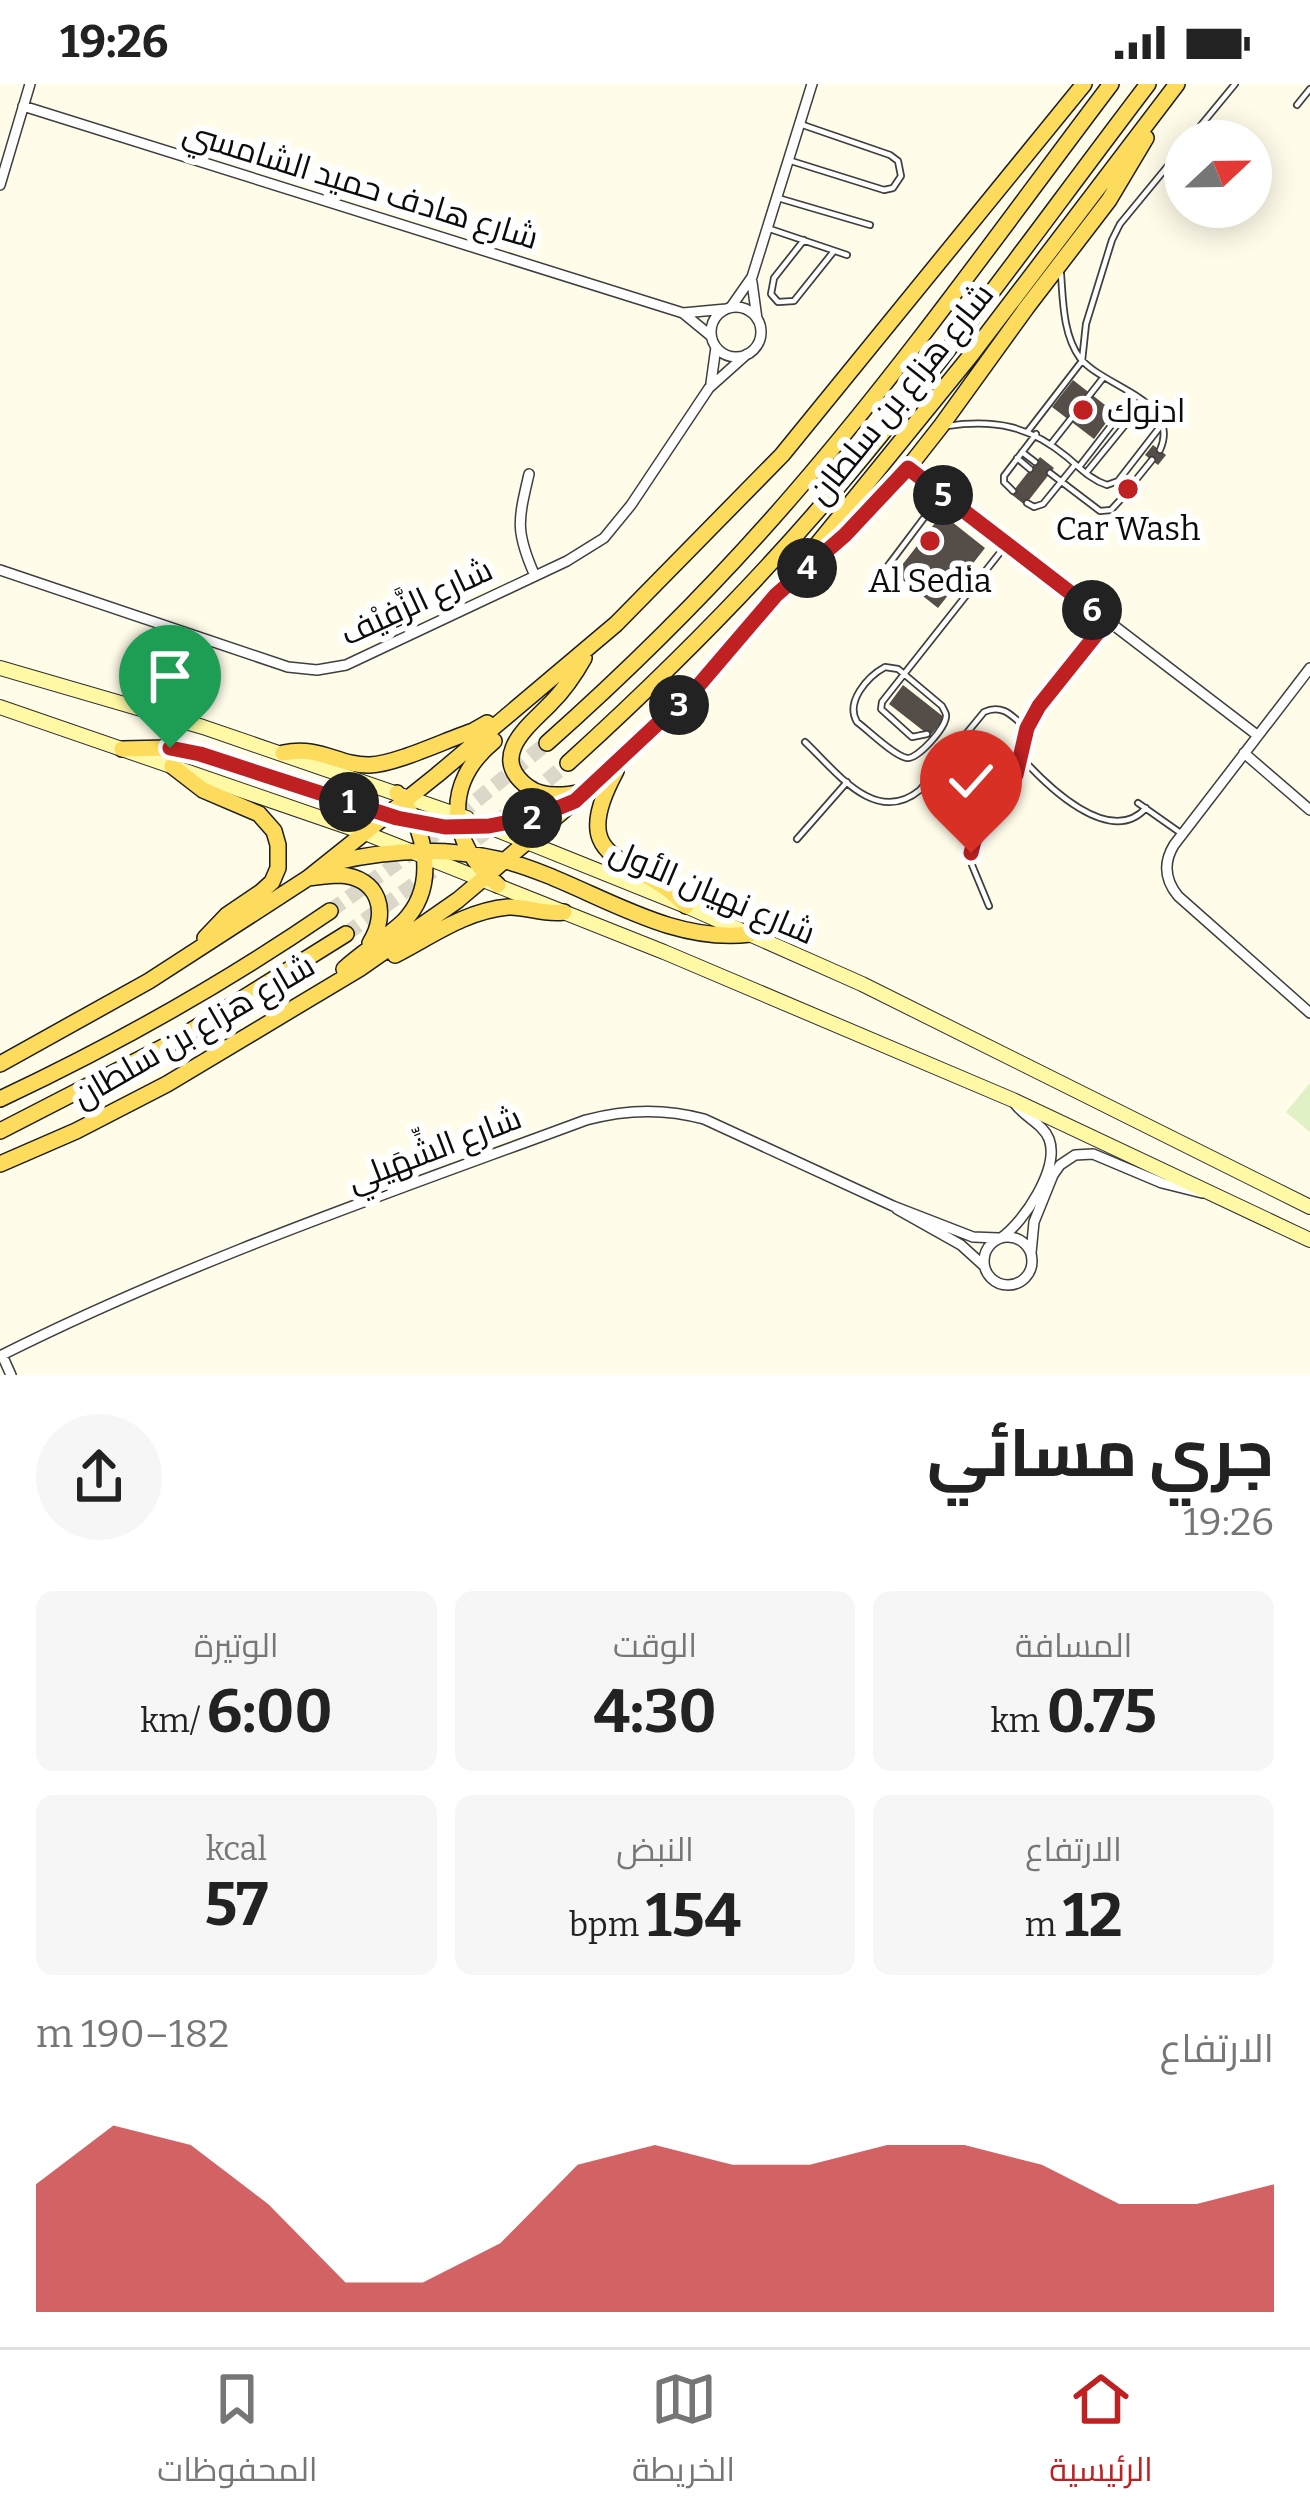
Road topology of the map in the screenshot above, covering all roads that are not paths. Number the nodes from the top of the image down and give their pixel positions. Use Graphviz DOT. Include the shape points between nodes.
graph roads {
  1 [pos="30,84"];
  2 [pos="812,84"];
  3 [pos="1084,84"];
  4 [pos="1111,84"];
  5 [pos="1148,84"];
  6 [pos="1178,84"];
  7 [pos="1235,84"];
  8 [pos="1310,89"];
  9 [pos="1297,105"];
  10 [pos="23,106"];
  11 [pos="1205,120"];
  12 [pos="800,124"];
  13 [pos="788,160"];
  14 [pos="1164,170"];
  15 [pos="0,185"];
  16 [pos="776,197"];
  17 [pos="870,225"];
  18 [pos="766,228"];
  19 [pos="804,241"];
  20 [pos="834,251"];
  21 [pos="847,255"];
  22 [pos="1060,263"];
  23 [pos="752,277"];
  24 [pos="729,308"];
  25 [pos="683,313"];
  26 [pos="757,319"];
  27 [pos="714,342"];
  28 [pos="746,354"];
  29 [pos="1082,361"];
  30 [pos="1105,376"];
  31 [pos="709,388"];
  32 [pos="1134,396"];
  33 [pos="1144,403"];
  34 [pos="1163,423"];
  35 [pos="941,426"];
  36 [pos="1032,432"];
  37 [pos="1051,444"];
  38 [pos="1160,450"];
  39 [pos="1019,455"];
  40 [pos="1152,460"];
  41 [pos="1036,462"];
  42 [pos="1077,465"];
  43 [pos="908,468"];
  44 [pos="1030,469"];
  45 [pos="1050,473"];
  46 [pos="1086,473"];
  47 [pos="529,474"];
  48 [pos="1045,480"];
  49 [pos="1061,482"];
  50 [pos="1136,482"];
  51 [pos="1055,489"];
  52 [pos="1013,491"];
  53 [pos="942,494"];
  54 [pos="1123,497"];
  55 [pos="1028,503"];
  56 [pos="1006,545"];
  57 [pos="887,567"];
  58 [pos="0,570"];
  59 [pos="535,576"];
  60 [pos="776,595"];
  61 [pos="1107,621"];
  62 [pos="587,650"];
  63 [pos="0,668"];
  64 [pos="1310,668"];
  65 [pos="563,670"];
  66 [pos="905,675"];
  67 [pos="0,706"];
  68 [pos="1027,728"];
  69 [pos="927,734"];
  70 [pos="1257,735"];
  71 [pos="805,742"];
  72 [pos="548,743"];
  73 [pos="122,749"];
  74 [pos="284,753"];
  75 [pos="1244,753"];
  76 [pos="625,755"];
  77 [pos="1022,758"];
  78 [pos="568,763"];
  79 [pos="172,766"];
  80 [pos="848,782"];
  81 [pos="582,796"];
  82 [pos="403,798"];
  83 [pos="1138,803"];
  84 [pos="1146,808"];
  85 [pos="1310,811"];
  86 [pos="388,815"];
  87 [pos="459,821"];
  88 [pos="416,823"];
  89 [pos="489,826"];
  90 [pos="365,833"];
  91 [pos="1182,834"];
  92 [pos="797,839"];
  93 [pos="528,842"];
  94 [pos="420,853"];
  95 [pos="470,854"];
  96 [pos="506,861"];
  97 [pos="327,864"];
  98 [pos="308,878"];
  99 [pos="489,880"];
  100 [pos="686,906"];
  101 [pos="989,906"];
  102 [pos="330,911"];
  103 [pos="565,912"];
  104 [pos="346,934"];
  105 [pos="750,934"];
  106 [pos="197,951"];
  107 [pos="365,951"];
  108 [pos="358,969"];
  109 [pos="321,993"];
  110 [pos="1310,1013"];
  111 [pos="0,1064"];
  112 [pos="0,1100"];
  113 [pos="1013,1100"];
  114 [pos="0,1131"];
  115 [pos="0,1163"];
  116 [pos="1215,1194"];
  117 [pos="892,1206"];
  118 [pos="1310,1207"];
  119 [pos="999,1238"];
  120 [pos="1310,1240"];
  121 [pos="1031,1253"];
  122 [pos="986,1268"];
  123 [pos="1,1355"];
  124 [pos="11,1375"];
  1 -- 10 [label="street"];
  2 -- 12 [label="street"];
  3 -- 62 [label="main road, شارع هزاع بن سلطان" via="782,455"];
  4 -- 72 [label="main road, شارع هزاع بن سلطان" via="798,490"];
  5 -- 78 [label="main road, شارع هزاع بن سلطان" via="820,508"];
  6 -- 22 [label="main road" via="1109,200"];
  6 -- 60 [label="main road, شارع هزاع بن سلطان"];
  7 -- 11 [label="lane"];
  8 -- 9 [label="lane"];
  10 -- 15 [label="street"];
  10 -- 25 [label="street, شارع هادف حميد الشامسي"];
  12 -- 13 [label="street"];
  12 -- 13 [label="lane" via="890,155 902,176 879,190"];
  13 -- 16 [label="street"];
  14 -- 29 [label="lane" via="1112,240"];
  16 -- 17 [label="lane"];
  16 -- 18 [label="street"];
  18 -- 19 [label="lane"];
  18 -- 23 [label="street"];
  19 -- 20 [label="lane"];
  19 -- 20 [label="lane" via="771,283 778,302 794,302"];
  20 -- 21 [label="lane"];
  22 -- 29 [label="lane" via="1065,319"];
  22 -- 35 [label="main road"];
  23 -- 24 [label="street"];
  23 -- 26 [label="street"];
  24 -- 25 [label="street, شارع هادف حميد الشامسي"];
  24 -- 26 [label="street"];
  24 -- 27 [label="street" via="714,321"];
  25 -- 27 [label="street, شارع هادف حميد الشامسي"];
  26 -- 28 [label="street" via="759,341"];
  27 -- 28 [label="street" via="729,355"];
  27 -- 31 [label="street, شارع الزَّفِيْف"];
  28 -- 31 [label="street, شارع الزَّفِيْف"];
  29 -- 30 [label="lane"];
  29 -- 36 [label="lane"];
  30 -- 32 [label="lane"];
  30 -- 37 [label="lane"];
  31 -- 59 [label="street, شارع الزَّفِيْف" via="619,523 586,551"];
  32 -- 33 [label="lane"];
  32 -- 42 [label="lane"];
  33 -- 34 [label="lane"];
  33 -- 46 [label="lane"];
  34 -- 38 [label="lane"];
  34 -- 46 [label="lane" via="1115,483"];
  35 -- 36 [label="lane"];
  35 -- 43 [label="main road"];
  36 -- 37 [label="lane"];
  36 -- 39 [label="lane"];
  37 -- 42 [label="lane"];
  39 -- 41 [label="lane"];
  39 -- 44 [label="lane"];
  39 -- 52 [label="lane" via="1004,478"];
  40 -- 50 [label="lane"];
  42 -- 46 [label="lane"];
  42 -- 49 [label="lane"];
  43 -- 53 [label="street"];
  43 -- 60 [label="main road"];
  45 -- 49 [label="lane"];
  47 -- 59 [label="street" via="518,524"];
  48 -- 51 [label="lane"];
  49 -- 51 [label="lane"];
  49 -- 54 [label="lane" via="1100,511"];
  51 -- 55 [label="lane" via="1040,506"];
  53 -- 56 [label="street"];
  53 -- 57 [label="lane"];
  56 -- 61 [label="street"];
  56 -- 66 [label="lane"];
  58 -- 59 [label="street, شارع الزَّفِيْف" via="287,667 317,670 359,659"];
  60 -- 76 [label="main road, شارع هزاع بن سلطان"];
  61 -- 68 [label="lane"];
  61 -- 70 [label="street"];
  62 -- 65 [label="main road, شارع هزاع بن سلطان"];
  62 -- 81 [label="main road" via="562,691 517,736 512,757 535,791"];
  63 -- 74 [label="main road"];
  64 -- 70 [label="street"];
  65 -- 74 [label="main road" via="481,727 385,763"];
  65 -- 82 [label="main road, شارع هزاع بن سلطان"];
  65 -- 87 [label="main road" via="469,766"];
  66 -- 66 [label="lane" via="946,713 912,758 857,722 851,706 877,671"];
  66 -- 69 [label="lane" via="881,709 912,737"];
  67 -- 73 [label="main road"];
  68 -- 77 [label="lane"];
  68 -- 80 [label="lane" via="1005,710 984,712 904,800 875,801"];
  70 -- 75 [label="street"];
  71 -- 80 [label="lane"];
  73 -- 79 [label="main road"];
  73 -- 86 [label="main road" via="200,754"];
  74 -- 82 [label="main road"];
  75 -- 85 [label="street"];
  75 -- 91 [label="street"];
  76 -- 81 [label="main road, شارع هزاع بن سلطان"];
  76 -- 100 [label="main road" via="599,807 602,843"];
  77 -- 84 [label="lane" via="1060,794 1109,821 1132,820"];
  77 -- 101 [label="lane" via="972,847"];
  79 -- 90 [label="main road"];
  79 -- 106 [label="main road" via="203,790 259,814 278,845 272,882 218,923"];
  80 -- 92 [label="lane"];
  81 -- 89 [label="main road"];
  81 -- 93 [label="main road, شارع هزاع بن سلطان"];
  82 -- 86 [label="main road, شارع هزاع بن سلطان"];
  82 -- 87 [label="main road"];
  82 -- 88 [label="main road"];
  83 -- 84 [label="lane"];
  84 -- 91 [label="lane"];
  86 -- 88 [label="main road"];
  86 -- 90 [label="main road, شارع هزاع بن سلطان"];
  87 -- 88 [label="main road"];
  87 -- 89 [label="main road"];
  87 -- 95 [label="main road"];
  88 -- 94 [label="main road"];
  89 -- 93 [label="main road, شارع نهيان الأول"];
  90 -- 94 [label="main road"];
  90 -- 97 [label="main road, شارع هزاع بن سلطان"];
  91 -- 110 [label="street" via="1167,864 1174,891"];
  93 -- 96 [label="main road, شارع هزاع بن سلطان"];
  93 -- 100 [label="main road, شارع نهيان الأول"];
  94 -- 95 [label="main road"];
  94 -- 97 [label="main road"];
  94 -- 99 [label="main road"];
  94 -- 107 [label="main road" via="422,885 412,910"];
  95 -- 96 [label="main road"];
  95 -- 99 [label="main road"];
  96 -- 99 [label="main road, شارع هزاع بن سلطان"];
  96 -- 105 [label="main road" via="685,930"];
  97 -- 98 [label="main road, شارع هزاع بن سلطان"];
  98 -- 106 [label="main road, شارع هزاع بن سلطان"];
  98 -- 107 [label="main road" via="350,877 372,891 381,916"];
  99 -- 103 [label="main road"];
  99 -- 108 [label="main road, شارع هزاع بن سلطان"];
  100 -- 105 [label="main road, شارع نهيان الأول"];
  102 -- 112 [label="main road, شارع هزاع بن سلطان" via="166,1015"];
  103 -- 108 [label="main road" via="499,909"];
  103 -- 113 [label="main road"];
  104 -- 114 [label="main road, شارع هزاع بن سلطان" via="173,1042"];
  105 -- 118 [label="main road, شارع نهيان الأول"];
  106 -- 111 [label="main road, شارع هزاع بن سلطان"];
  107 -- 109 [label="main road"];
  108 -- 109 [label="main road, شارع هزاع بن سلطان"];
  109 -- 115 [label="main road, شارع هزاع بن سلطان" via="137,1100"];
  113 -- 116 [label="main road"];
  113 -- 119 [label="street" via="1046,1134 1051,1160 1028,1209"];
  116 -- 120 [label="main road"];
  116 -- 121 [label="street" via="1075,1155 1053,1174"];
  117 -- 119 [label="street, شارع الشِّهَيلِي" via="973,1238"];
  117 -- 122 [label="street, شارع الشِّهَيلِي"];
  117 -- 123 [label="street, شارع الشِّهَيلِي" via="704,1119 623,1112 210,1260"];
  119 -- 121 [label="street" via="1019,1239"];
  119 -- 122 [label="street" via="986,1251"];
  121 -- 122 [label="street" via="1030,1271 1016,1284 998,1282"];
  123 -- 124 [label="street"];
}
